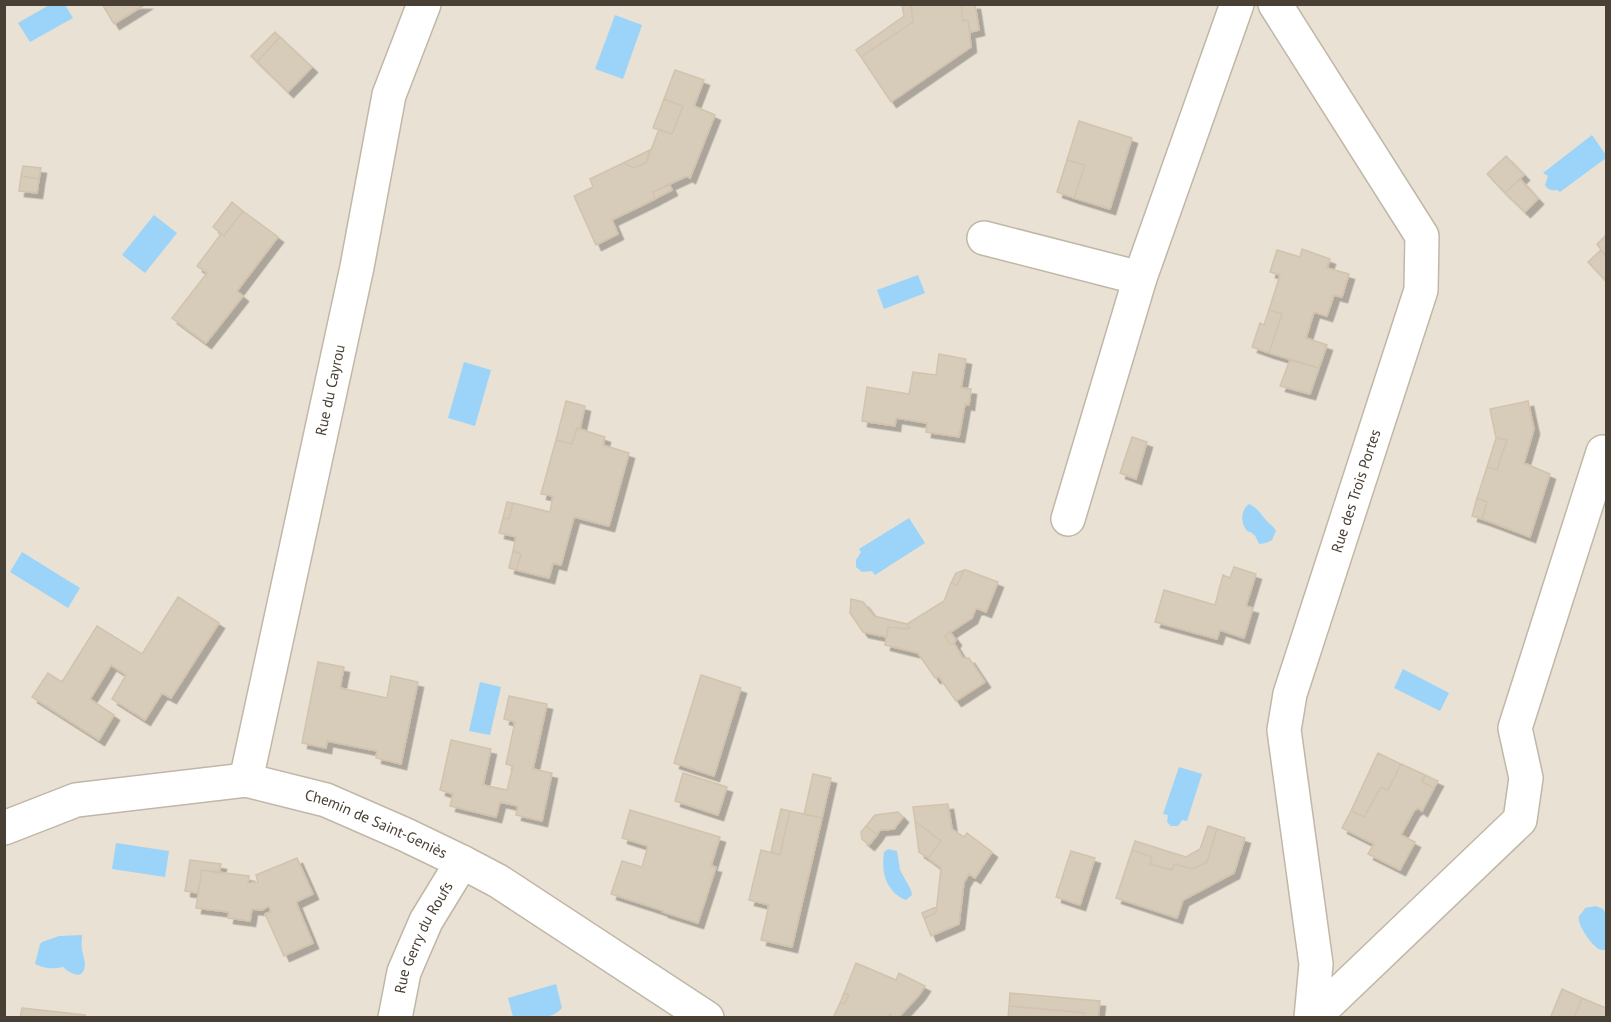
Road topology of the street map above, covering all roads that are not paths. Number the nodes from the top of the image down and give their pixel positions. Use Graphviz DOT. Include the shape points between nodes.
graph roads {
  1 [pos="424,4"];
  2 [pos="1236,4"];
  3 [pos="1275,4"];
  4 [pos="984,238"];
  5 [pos="1140,278"];
  6 [pos="1603,452"];
  7 [pos="1068,519"];
  8 [pos="246,780"];
  9 [pos="4,828"];
  10 [pos="462,862"];
  11 [pos="395,1017"];
  12 [pos="707,1017"];
  13 [pos="1312,1017"];
  1 -- 8 [label="street, Rue du Cayrou" via="389,95 357,267"];
  2 -- 5 [label="street"];
  3 -- 13 [label="street, Rue des Trois Portes" via="1422,236 1421,290 1290,694 1284,730 1317,964"];
  4 -- 5 [label="street"];
  5 -- 7 [label="street"];
  6 -- 13 [label="street, Rue des Trois Portes" via="1515,728 1526,778 1520,819"];
  8 -- 9 [label="street, Chemin de Saint-Geniès" via="76,800"];
  8 -- 10 [label="street, Chemin de Saint-Geniès" via="326,800"];
  10 -- 11 [label="street, Rue Gerry du Roufs" via="426,921 408,962"];
  10 -- 12 [label="street, Chemin de Saint-Geniès" via="498,881"];
}
